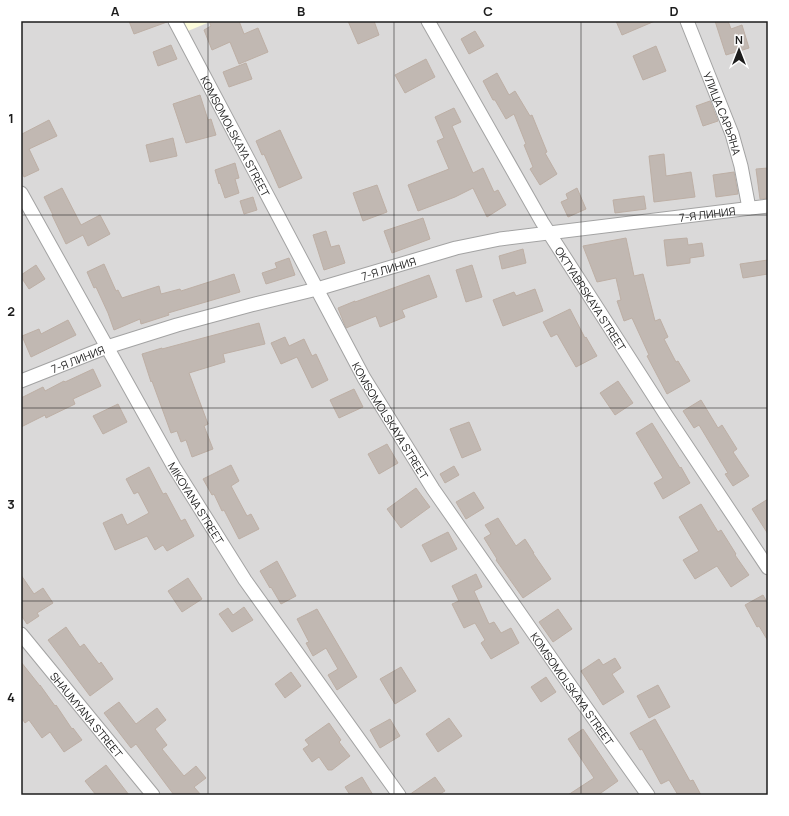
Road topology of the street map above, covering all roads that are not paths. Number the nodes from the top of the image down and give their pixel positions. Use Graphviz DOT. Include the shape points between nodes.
graph roads {
  1 [pos="175,21"];
  2 [pos="428,21"];
  3 [pos="687,21"];
  4 [pos="21,193"];
  5 [pos="768,206"];
  6 [pos="748,208"];
  7 [pos="549,234"];
  8 [pos="317,289"];
  9 [pos="107,347"];
  10 [pos="21,381"];
  11 [pos="768,568"];
  12 [pos="21,634"];
  13 [pos="153,795"];
  14 [pos="399,795"];
  15 [pos="648,795"];
  1 -- 8 [label="street, KOMSOMOLSKAYA STREET"];
  2 -- 7 [label="street, OKTYABRSKAYA STREET"];
  3 -- 6 [label="street, УЛИЦА САРЬЯНА" via="732,134 741,166"];
  4 -- 9 [label="street, MIKOYANA STREET"];
  5 -- 6 [label="street, 7-Я ЛИНИЯ"];
  6 -- 7 [label="street, 7-Я ЛИНИЯ"];
  7 -- 8 [label="street, 7-Я ЛИНИЯ" via="500,239 456,248"];
  7 -- 11 [label="street, OKTYABRSKAYA STREET"];
  8 -- 9 [label="street, 7-Я ЛИНИЯ" via="177,325"];
  8 -- 15 [label="street, KOMSOMOLSKAYA STREET" via="364,378 433,489"];
  9 -- 10 [label="street, 7-Я ЛИНИЯ"];
  9 -- 14 [label="street, MIKOYANA STREET" via="174,467 244,580"];
  12 -- 13 [label="street, SHAUMYANA STREET"];
}
